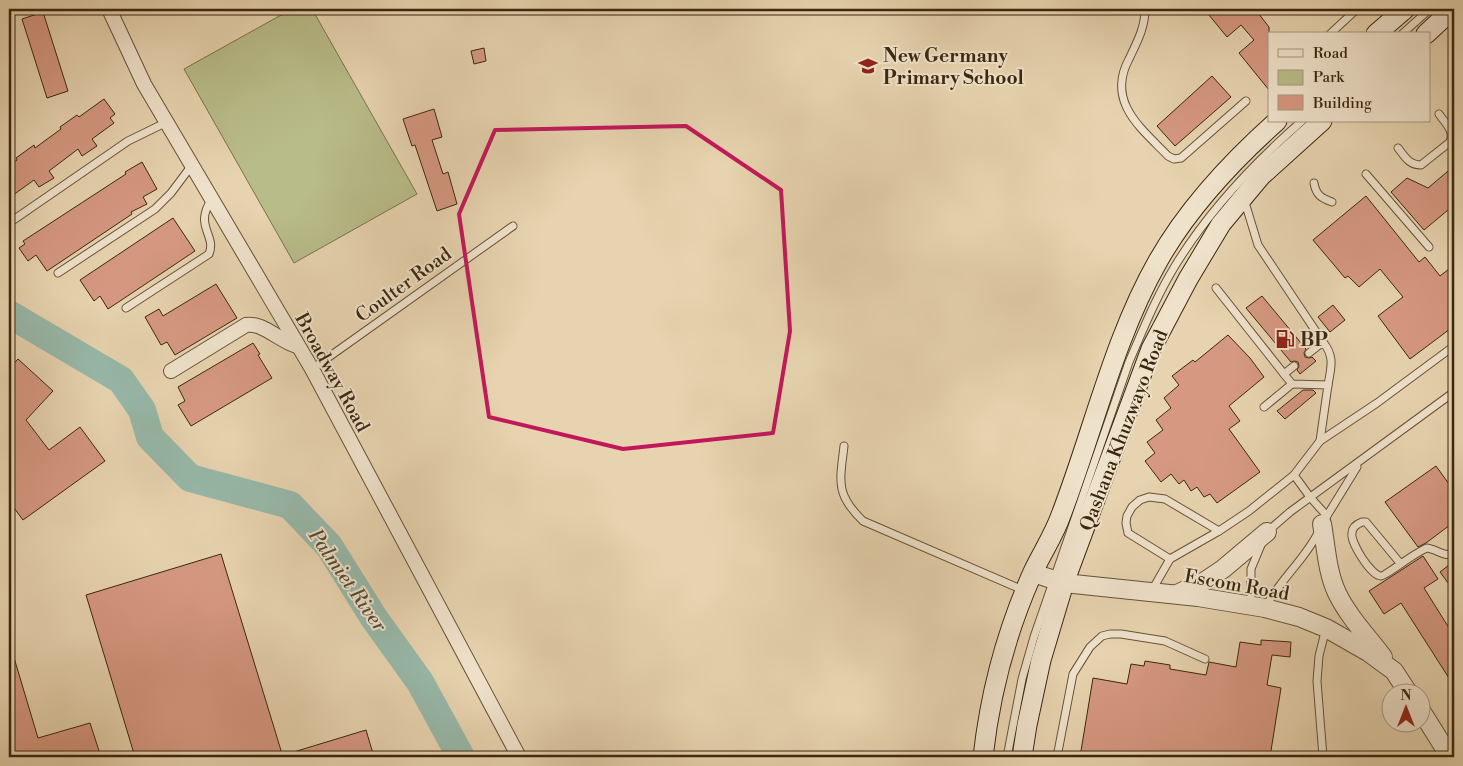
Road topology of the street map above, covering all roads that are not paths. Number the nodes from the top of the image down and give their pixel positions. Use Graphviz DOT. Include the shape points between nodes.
graph roads {
  1 [pos="109,9"];
  2 [pos="1145,9"];
  3 [pos="1357,9"];
  4 [pos="1405,9"];
  5 [pos="1430,9"];
  6 [pos="1453,9"];
  7 [pos="1332,32"];
  8 [pos="1378,32"];
  9 [pos="1404,32"];
  10 [pos="1428,32"];
  11 [pos="1246,101"];
  12 [pos="1439,114"];
  13 [pos="167,122"];
  14 [pos="1276,122"];
  15 [pos="1301,122"];
  16 [pos="1321,122"];
  17 [pos="1398,148"];
  18 [pos="192,165"];
  19 [pos="1366,174"];
  20 [pos="1314,183"];
  21 [pos="1243,197"];
  22 [pos="212,199"];
  23 [pos="1332,202"];
  24 [pos="9,223"];
  25 [pos="512,226"];
  26 [pos="1429,247"];
  27 [pos="58,273"];
  28 [pos="1216,288"];
  29 [pos="126,308"];
  30 [pos="1323,342"];
  31 [pos="297,346"];
  32 [pos="1454,346"];
  33 [pos="1309,353"];
  34 [pos="1294,366"];
  35 [pos="312,369"];
  36 [pos="171,371"];
  37 [pos="1284,374"];
  38 [pos="1292,384"];
  39 [pos="1328,386"];
  40 [pos="1454,392"];
  41 [pos="1264,407"];
  42 [pos="1320,441"];
  43 [pos="844,446"];
  44 [pos="1360,462"];
  45 [pos="1294,475"];
  46 [pos="1310,498"];
  47 [pos="1324,520"];
  48 [pos="1219,531"];
  49 [pos="1267,532"];
  50 [pos="1454,553"];
  51 [pos="1170,559"];
  52 [pos="1400,563"];
  53 [pos="1033,573"];
  54 [pos="1059,581"];
  55 [pos="1026,591"];
  56 [pos="1151,592"];
  57 [pos="1177,595"];
  58 [pos="1258,606"];
  59 [pos="1326,628"];
  60 [pos="1206,659"];
  61 [pos="1394,672"];
  62 [pos="1402,684"];
  63 [pos="1430,725"];
  64 [pos="519,757"];
  65 [pos="983,757"];
  66 [pos="1007,757"];
  67 [pos="1022,757"];
  68 [pos="1057,757"];
  69 [pos="1323,757"];
  70 [pos="1450,757"];
  1 -- 13 [label="street, Broadway Road" via="144,84"];
  2 -- 11 [label="lane" via="1142,33 1124,68 1121,91 1133,120 1168,156 1181,158"];
  3 -- 7 [label="lane"];
  4 -- 8 [label="main road"];
  5 -- 9 [label="lane"];
  6 -- 10 [label="main road"];
  12 -- 17 [label="lane" via="1452,132 1450,142 1421,165 1409,162"];
  13 -- 18 [label="street, Broadway Road"];
  13 -- 24 [label="lane" via="128,141"];
  14 -- 53 [label="main road, Qashana Khuzwayo Road" via="1214,182 1158,261 1138,299 1060,517"];
  15 -- 54 [label="lane" via="1228,193 1189,244 1162,290 1129,362"];
  16 -- 21 [label="main road, Qashana Khuzwayo Road" via="1273,164"];
  18 -- 22 [label="street, Broadway Road"];
  18 -- 27 [label="lane" via="155,209"];
  19 -- 26 [label="lane"];
  20 -- 23 [label="lane" via="1320,197"];
  21 -- 30 [label="lane" via="1258,245"];
  21 -- 54 [label="main road, Qashana Khuzwayo Road" via="1203,253 1151,349"];
  22 -- 29 [label="lane" via="204,222 211,248 209,254"];
  22 -- 31 [label="street, Broadway Road"];
  25 -- 35 [label="lane, Coulter Road"];
  28 -- 37 [label="lane"];
  30 -- 33 [label="lane"];
  30 -- 39 [label="lane" via="1330,351 1331,359"];
  31 -- 35 [label="street, Broadway Road"];
  31 -- 36 [label="street" via="252,324"];
  32 -- 42 [label="lane"];
  34 -- 37 [label="lane"];
  35 -- 64 [label="street, Broadway Road"];
  37 -- 38 [label="lane"];
  38 -- 39 [label="lane"];
  38 -- 41 [label="lane"];
  39 -- 42 [label="lane"];
  40 -- 44 [label="lane"];
  42 -- 45 [label="lane"];
  43 -- 55 [label="lane" via="840,478 842,494 863,521"];
  44 -- 46 [label="lane"];
  44 -- 47 [label="lane"];
  45 -- 46 [label="lane"];
  45 -- 48 [label="lane"];
  46 -- 47 [label="lane"];
  46 -- 49 [label="lane"];
  47 -- 58 [label="lane" via="1304,556"];
  47 -- 61 [label="street" via="1337,593"];
  48 -- 51 [label="lane"];
  48 -- 51 [label="lane" via="1165,499 1149,497 1140,500 1127,516 1128,533"];
  49 -- 57 [label="street" via="1223,569"];
  49 -- 58 [label="lane" via="1251,568"];
  50 -- 52 [label="lane" via="1445,554 1427,548"];
  51 -- 56 [label="lane"];
  52 -- 52 [label="lane" via="1366,522 1354,527 1351,535 1354,544 1374,575 1384,576"];
  53 -- 54 [label="street, Escom Road"];
  53 -- 55 [label="main road, Qashana Khuzwayo Road"];
  54 -- 56 [label="street, Escom Road"];
  54 -- 66 [label="lane" via="1022,679"];
  54 -- 67 [label="main road, Qashana Khuzwayo Road"];
  55 -- 65 [label="main road, Qashana Khuzwayo Road" via="1011,628 998,675"];
  56 -- 57 [label="street, Escom Road"];
  57 -- 58 [label="street, Escom Road"];
  58 -- 59 [label="street, Escom Road"];
  59 -- 61 [label="street, Escom Road" via="1368,652"];
  59 -- 69 [label="lane" via="1317,681"];
  60 -- 68 [label="lane" via="1165,641 1121,634 1102,636 1090,647 1073,674"];
  61 -- 62 [label="street, Escom Road"];
  63 -- 70 [label="street"];
}
